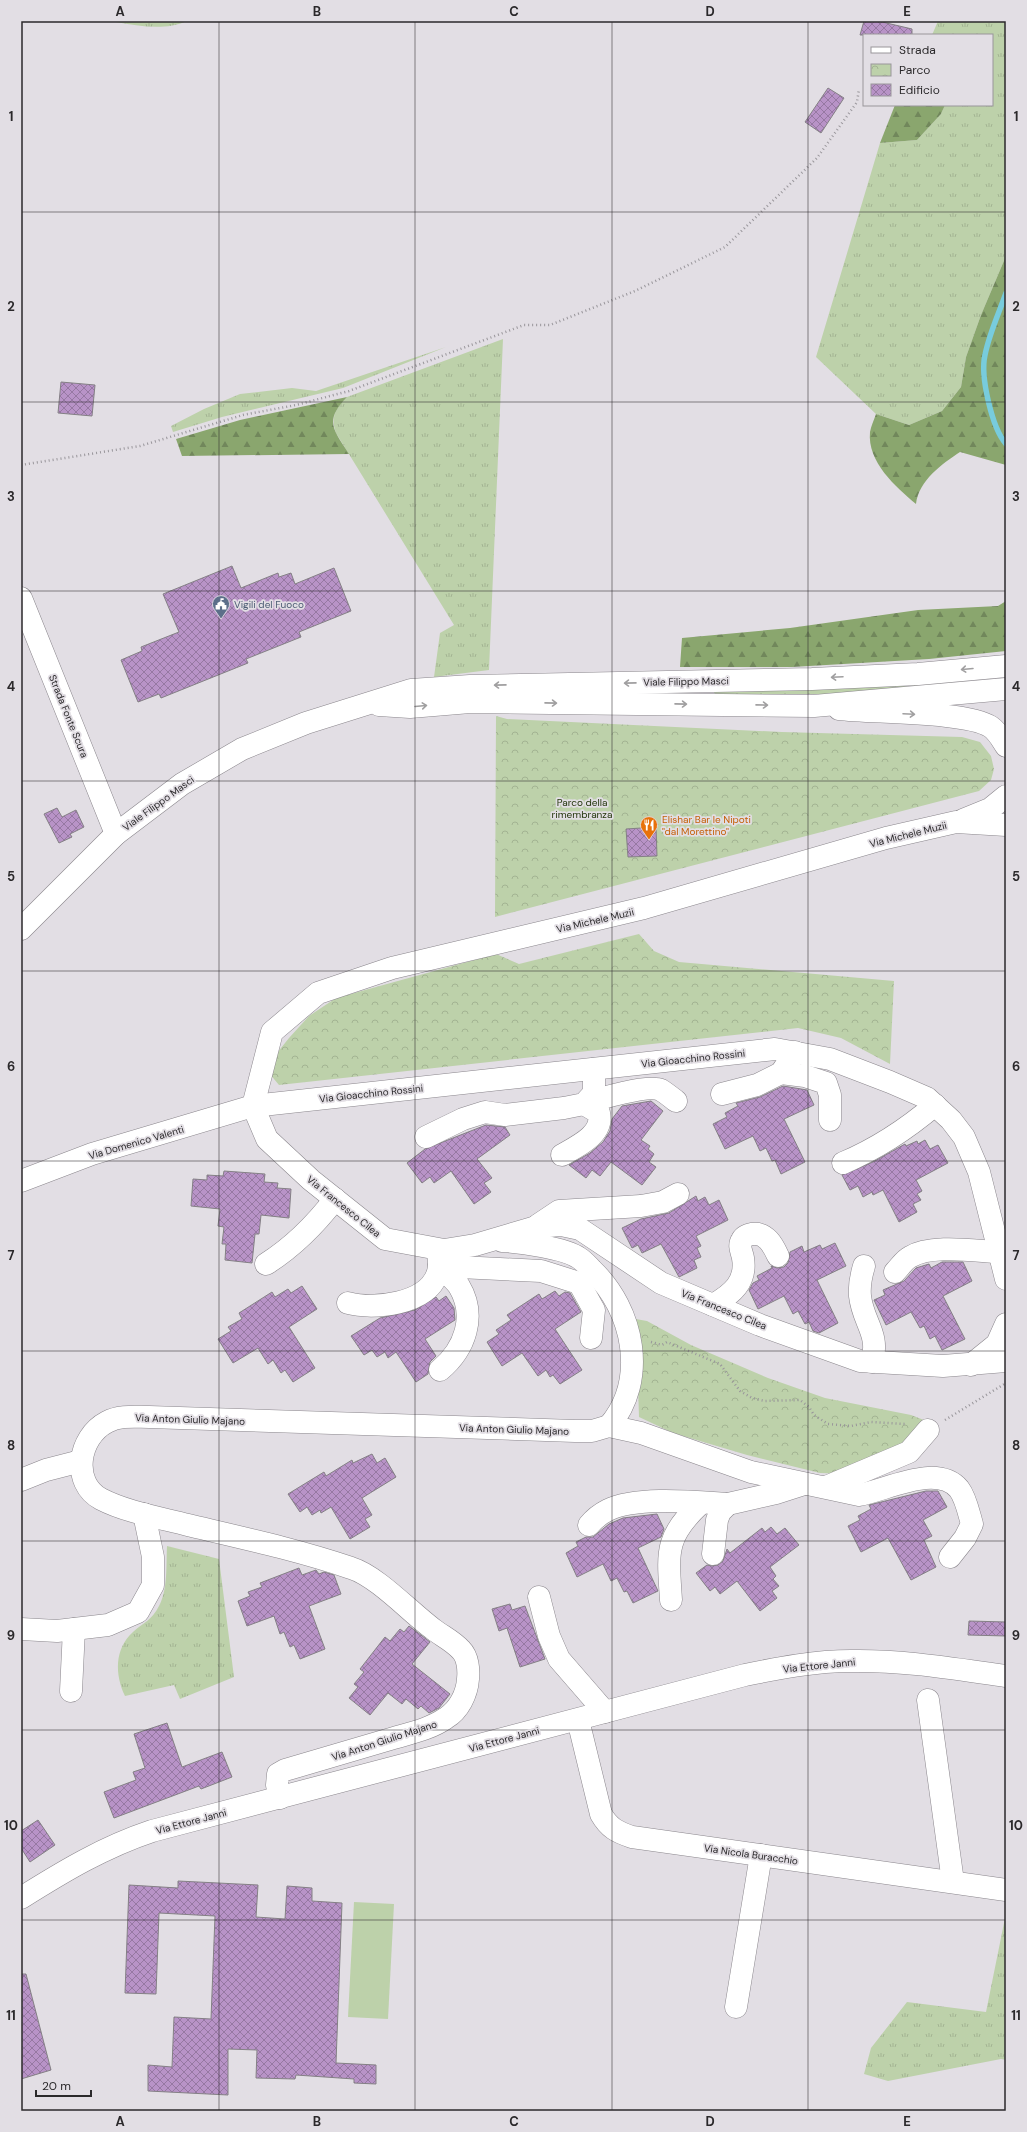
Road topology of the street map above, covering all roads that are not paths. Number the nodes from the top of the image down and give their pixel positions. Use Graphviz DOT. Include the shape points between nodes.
graph roads {
  1 [pos="21,598"];
  2 [pos="1006,666"];
  3 [pos="1006,690"];
  4 [pos="368,705"];
  5 [pos="814,706"];
  6 [pos="1006,746"];
  7 [pos="1006,796"];
  8 [pos="956,822"];
  9 [pos="1006,825"];
  10 [pos="116,834"];
  11 [pos="21,929"];
  12 [pos="795,1052"];
  13 [pos="594,1069"];
  14 [pos="781,1072"];
  15 [pos="722,1094"];
  16 [pos="676,1101"];
  17 [pos="584,1104"];
  18 [pos="935,1105"];
  19 [pos="253,1106"];
  20 [pos="830,1120"];
  21 [pos="426,1137"];
  22 [pos="562,1154"];
  23 [pos="843,1163"];
  24 [pos="21,1181"];
  25 [pos="678,1194"];
  26 [pos="335,1199"];
  27 [pos="536,1227"];
  28 [pos="491,1240"];
  29 [pos="999,1252"];
  30 [pos="778,1256"];
  31 [pos="439,1258"];
  32 [pos="266,1264"];
  33 [pos="864,1266"];
  34 [pos="895,1272"];
  35 [pos="1006,1279"];
  36 [pos="348,1303"];
  37 [pos="713,1305"];
  38 [pos="1006,1324"];
  39 [pos="591,1338"];
  40 [pos="1006,1352"];
  41 [pos="1006,1361"];
  42 [pos="872,1362"];
  43 [pos="971,1365"];
  44 [pos="1006,1367"];
  45 [pos="440,1370"];
  46 [pos="609,1426"];
  47 [pos="928,1430"];
  48 [pos="81,1461"];
  49 [pos="21,1480"];
  50 [pos="815,1486"];
  51 [pos="701,1502"];
  52 [pos="728,1504"];
  53 [pos="144,1514"];
  54 [pos="589,1525"];
  55 [pos="713,1554"];
  56 [pos="950,1557"];
  57 [pos="539,1597"];
  58 [pos="671,1600"];
  59 [pos="21,1629"];
  60 [pos="74,1629"];
  61 [pos="1006,1676"];
  62 [pos="71,1691"];
  63 [pos="928,1700"];
  64 [pos="605,1712"];
  65 [pos="578,1720"];
  66 [pos="280,1798"];
  67 [pos="761,1855"];
  68 [pos="952,1882"];
  69 [pos="1006,1890"];
  70 [pos="21,1898"];
  71 [pos="736,2007"];
  1 -- 10 [label="street, Strada Fonte Scura"];
  2 -- 4 [label="street, Viale Filippo Masci, one-way" via="918,674 812,678 470,686 411,690"];
  3 -- 5 [label="street, Viale Filippo Masci"];
  4 -- 5 [label="street, Viale Filippo Masci, one-way" via="410,707 470,702"];
  4 -- 10 [label="street, Viale Filippo Masci" via="306,723 242,749 182,784"];
  5 -- 6 [label="street, one-way" via="962,718 992,727"];
  7 -- 8 [label="street" via="990,809"];
  8 -- 9 [label="street, Via Michele Muzii"];
  8 -- 19 [label="street, Via Michele Muzii" via="886,838 644,908 392,968 318,993 272,1032"];
  10 -- 11 [label="street, Viale Filippo Masci"];
  12 -- 13 [label="street, Via Gioacchino Rossini" via="775,1049"];
  12 -- 14 [label="street"];
  12 -- 18 [label="street, Via Gioacchino Rossini" via="830,1059 927,1098"];
  13 -- 17 [label="street" via="594,1093"];
  13 -- 19 [label="street, Via Gioacchino Rossini"];
  14 -- 15 [label="street" via="757,1084"];
  14 -- 20 [label="street" via="826,1083 830,1095"];
  16 -- 17 [label="street" via="660,1089 631,1091"];
  17 -- 21 [label="street" via="505,1115 485,1112 463,1119"];
  17 -- 22 [label="street" via="599,1113 601,1119 597,1130 579,1146"];
  18 -- 23 [label="street" via="916,1121 863,1154"];
  18 -- 29 [label="street, Via Gioacchino Rossini" via="964,1137 979,1172"];
  19 -- 24 [label="street, Via Domenico Valenti" via="92,1154"];
  19 -- 26 [label="street, Via Francesco Cilea" via="267,1140"];
  25 -- 27 [label="street" via="663,1202 641,1206 559,1211"];
  26 -- 31 [label="street, Via Francesco Cilea" via="385,1239"];
  26 -- 32 [label="street" via="291,1247"];
  27 -- 28 [label="street, Via Francesco Cilea"];
  27 -- 37 [label="street, Via Francesco Cilea" via="562,1226 580,1229 660,1283"];
  28 -- 31 [label="street, Via Francesco Cilea"];
  28 -- 46 [label="street, Via Francesco Cilea" via="528,1243 579,1257 605,1282 622,1311 628,1329 632,1376 624,1404"];
  29 -- 34 [label="street" via="925,1251 910,1256"];
  29 -- 35 [label="street, Via Gioacchino Rossini"];
  30 -- 37 [label="street" via="772,1243 765,1236 747,1235 742,1240 740,1248 744,1272 739,1285 728,1296"];
  31 -- 36 [label="street" via="437,1276 428,1287 403,1301 371,1307"];
  31 -- 39 [label="street" via="541,1271 579,1283 594,1310"];
  31 -- 45 [label="street" via="458,1286 469,1316 464,1338 457,1352"];
  33 -- 42 [label="street" via="860,1278 860,1297 875,1339"];
  37 -- 42 [label="street, Via Francesco Cilea" via="860,1361"];
  38 -- 43 [label="street" via="997,1344"];
  40 -- 43 [label="street, Via Francesco Cilea"];
  41 -- 43 [label="street, Via Francesco Cilea"];
  42 -- 43 [label="street, Via Francesco Cilea" via="916,1366"];
  43 -- 44 [label="street, Via Francesco Cilea"];
  46 -- 48 [label="street, Via Anton Giulio Majano" via="592,1431 575,1431 121,1417 108,1421 89,1437"];
  46 -- 50 [label="street, Via Anton Giulio Majano" via="641,1433 750,1472"];
  47 -- 50 [label="street" via="909,1452"];
  48 -- 49 [label="street"];
  48 -- 53 [label="street, Via Anton Giulio Majano" via="85,1483 96,1496"];
  50 -- 52 [label="street"];
  50 -- 56 [label="street, Via Anton Giulio Majano" via="859,1494 934,1476 949,1482 959,1489 972,1524"];
  51 -- 52 [label="street"];
  51 -- 54 [label="street" via="630,1503 608,1510"];
  51 -- 58 [label="street" via="680,1526 669,1551"];
  52 -- 55 [label="street" via="720,1512 717,1520"];
  53 -- 60 [label="street" via="153,1558 153,1585 138,1612 108,1625"];
  53 -- 66 [label="street, Via Anton Giulio Majano" via="354,1568 381,1586 463,1651 469,1670 467,1688 459,1706 447,1718 408,1734 285,1770 278,1774"];
  57 -- 64 [label="street" via="547,1630 559,1658"];
  59 -- 60 [label="street"];
  60 -- 62 [label="street"];
  61 -- 64 [label="street, Via Ettore Janni" via="886,1662 824,1662 745,1675"];
  63 -- 68 [label="street"];
  64 -- 65 [label="street, Via Ettore Janni"];
  65 -- 66 [label="street, Via Ettore Janni"];
  65 -- 67 [label="street, Via Nicola Buracchio" via="601,1814 616,1832 632,1837"];
  66 -- 70 [label="street, Via Ettore Janni" via="128,1839 71,1867"];
  67 -- 68 [label="street, Via Nicola Buracchio"];
  67 -- 71 [label="street"];
  68 -- 69 [label="street, Via Nicola Buracchio"];
}
